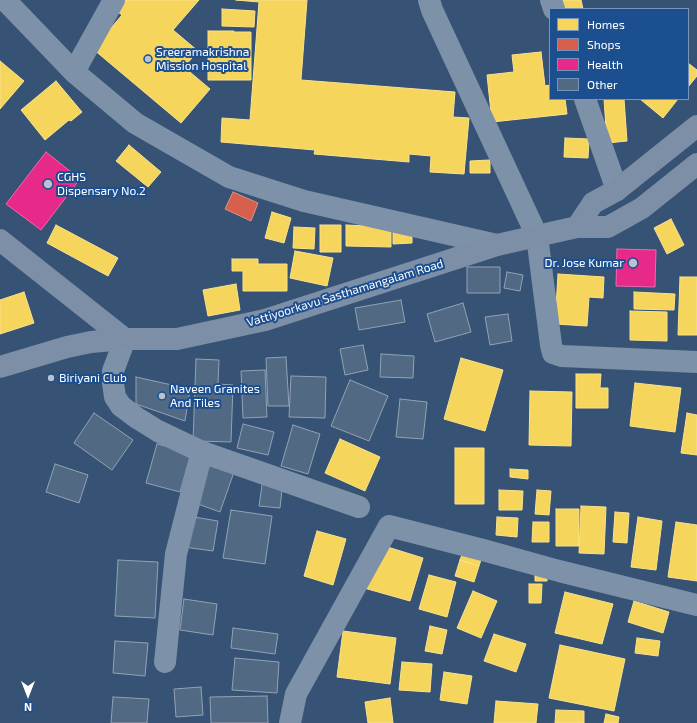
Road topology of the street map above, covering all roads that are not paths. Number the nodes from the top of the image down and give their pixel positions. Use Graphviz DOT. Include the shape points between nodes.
graph roads {
  1 [pos="4,0"];
  2 [pos="114,0"];
  3 [pos="430,0"];
  4 [pos="74,72"];
  5 [pos="585,100"];
  6 [pos="697,126"];
  7 [pos="697,164"];
  8 [pos="616,190"];
  9 [pos="577,226"];
  10 [pos="537,236"];
  11 [pos="0,241"];
  12 [pos="497,245"];
  13 [pos="125,339"];
  14 [pos="697,362"];
  15 [pos="0,367"];
  16 [pos="202,452"];
  17 [pos="359,507"];
  18 [pos="697,605"];
  19 [pos="165,662"];
  20 [pos="290,723"];
  1 -- 4 [label="street"];
  2 -- 4 [label="street"];
  3 -- 10 [label="street" via="432,10"];
  4 -- 12 [label="street" via="135,123 229,177 304,201"];
  5 -- 8 [label="street"];
  6 -- 8 [label="main road"];
  7 -- 9 [label="main road, Vattiyoorkavu Sasthamangalam Road" via="642,208 608,227"];
  8 -- 9 [label="main road" via="593,203"];
  9 -- 10 [label="main road, Vattiyoorkavu Sasthamangalam Road"];
  10 -- 12 [label="main road, Vattiyoorkavu Sasthamangalam Road"];
  10 -- 14 [label="street" via="553,353 562,356"];
  11 -- 13 [label="main road"];
  12 -- 13 [label="main road, Vattiyoorkavu Sasthamangalam Road" via="264,320 177,339"];
  13 -- 15 [label="main road, Vattiyoorkavu Sasthamangalam Road" via="67,347"];
  13 -- 16 [label="street" via="114,371 113,383 115,397 121,406 153,428"];
  16 -- 17 [label="street"];
  16 -- 19 [label="street" via="176,554"];
  18 -- 20 [label="street" via="389,526 296,694"];
}
